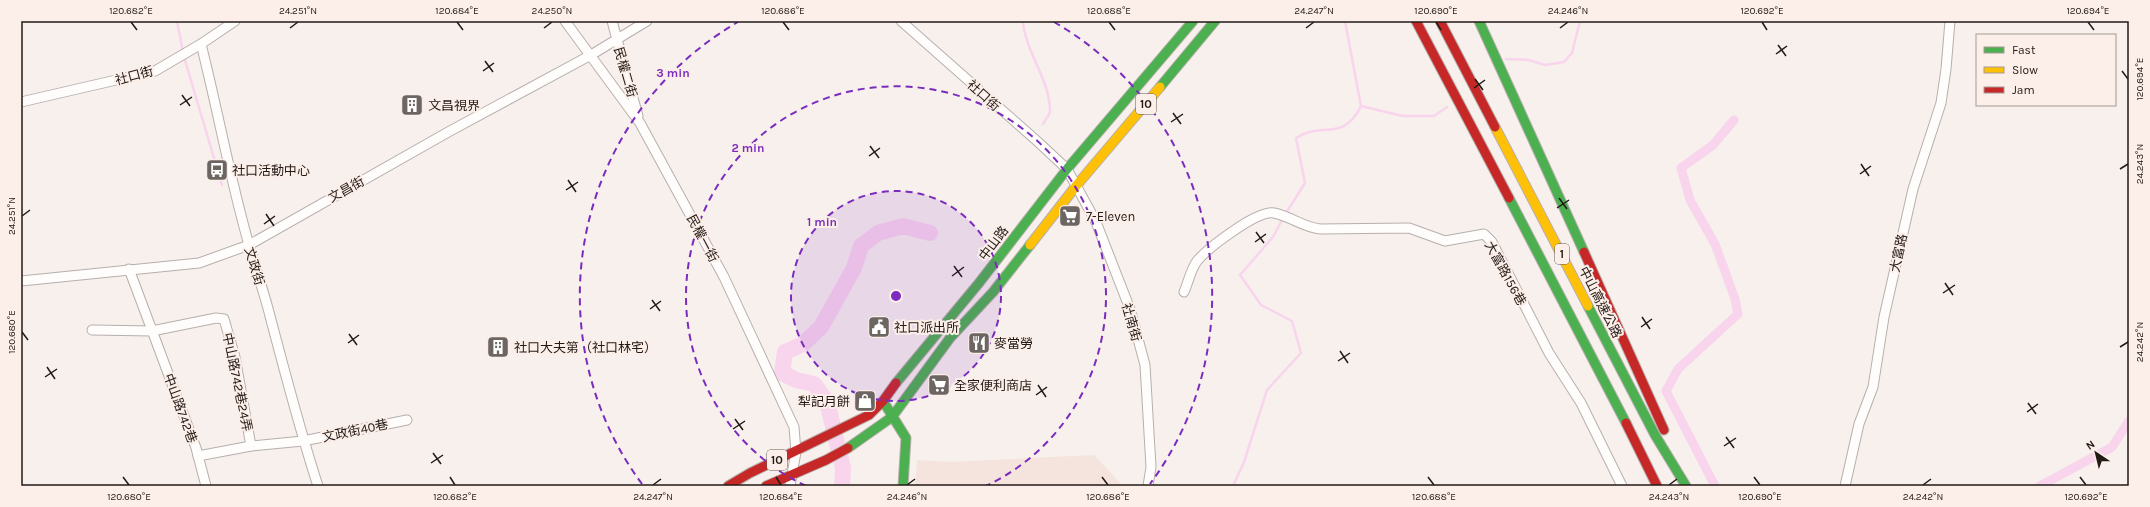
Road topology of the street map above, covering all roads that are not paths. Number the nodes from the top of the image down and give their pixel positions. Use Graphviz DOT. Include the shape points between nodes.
graph roads {
  1 [pos="235,21"];
  2 [pos="565,21"];
  3 [pos="612,21"];
  4 [pos="647,21"];
  5 [pos="901,21"];
  6 [pos="1193,21"];
  7 [pos="1215,21"];
  8 [pos="1416,21"];
  9 [pos="1440,21"];
  10 [pos="1471,21"];
  11 [pos="1479,21"];
  12 [pos="1950,21"];
  13 [pos="616,39"];
  14 [pos="201,44"];
  15 [pos="591,55"];
  16 [pos="1502,73"];
  17 [pos="21,102"];
  18 [pos="640,123"];
  19 [pos="1067,169"];
  20 [pos="1076,186"];
  21 [pos="249,244"];
  22 [pos="129,269"];
  23 [pos="21,281"];
  24 [pos="1184,292"];
  25 [pos="92,330"];
  26 [pos="152,331"];
  27 [pos="883,401"];
  28 [pos="892,417"];
  29 [pos="407,420"];
  30 [pos="303,441"];
  31 [pos="251,446"];
  32 [pos="796,452"];
  33 [pos="198,456"];
  34 [pos="792,474"];
  35 [pos="1686,485"];
  36 [pos="206,486"];
  37 [pos="318,486"];
  38 [pos="728,486"];
  39 [pos="766,486"];
  40 [pos="790,486"];
  41 [pos="903,486"];
  42 [pos="1148,486"];
  43 [pos="1622,486"];
  44 [pos="1657,486"];
  45 [pos="1845,486"];
  1 -- 14 [label="street, 社口街"];
  2 -- 15 [label="street, 民權一街"];
  3 -- 13 [label="street, 民權二街"];
  4 -- 13 [label="street, 文昌街"];
  5 -- 19 [label="street, 社口街"];
  6 -- 19 [label="main road, 中山路 / 10"];
  7 -- 20 [label="main road, 10"];
  8 -- 44 [label="main road, 1" via="1591,353"];
  9 -- 35 [label="main road, 中山高速公路 / 1" via="1655,435"];
  10 -- 16 [label="main road"];
  11 -- 16 [label="main road"];
  12 -- 45 [label="street, 大富路" via="1941,103 1913,189 1884,318 1872,387 1859,424"];
  13 -- 15 [label="street, 文昌街"];
  13 -- 18 [label="street, 民權二街"];
  14 -- 17 [label="street, 社口街" via="155,71"];
  14 -- 21 [label="street, 文政街"];
  15 -- 18 [label="street, 民權一街"];
  15 -- 21 [label="street, 文昌街"];
  16 -- 35 [label="main road" via="1563,203"];
  18 -- 32 [label="street, 民權一街" via="724,277 794,427"];
  19 -- 20 [label="street, 社南街"];
  19 -- 27 [label="main road, 中山路 / 10"];
  20 -- 28 [label="main road, 10" via="993,292 950,338"];
  20 -- 42 [label="street, 社南街" via="1096,222 1116,271 1130,309 1145,365 1151,467"];
  21 -- 22 [label="street, 文昌街" via="199,263"];
  21 -- 30 [label="street, 文政街"];
  22 -- 23 [label="street, 文昌街"];
  22 -- 26 [label="street, 中山路742巷"];
  24 -- 43 [label="street, 大富路156巷" via="1196,262 1214,245 1262,214 1273,213 1306,227 1320,229 1409,228 1445,240 1484,234 1492,242 1549,353 1581,403"];
  25 -- 26 [label="street"];
  26 -- 31 [label="street, 中山路742巷24弄" via="216,318 224,319"];
  26 -- 33 [label="street, 中山路742巷"];
  27 -- 28 [label="main road"];
  27 -- 32 [label="main road, 中山路 / 10" via="868,415"];
  28 -- 34 [label="main road, 10" via="838,453"];
  28 -- 41 [label="main road" via="906,438"];
  29 -- 30 [label="street, 文政街40巷"];
  30 -- 31 [label="street, 文政街40巷"];
  30 -- 37 [label="street, 文政街"];
  31 -- 33 [label="street, 文政街40巷"];
  32 -- 34 [label="street, 民權一街"];
  32 -- 38 [label="main road, 中山路 / 10"];
  33 -- 36 [label="street, 中山路742巷"];
  34 -- 39 [label="main road, 10"];
  34 -- 40 [label="street, 民權一街"];
}
